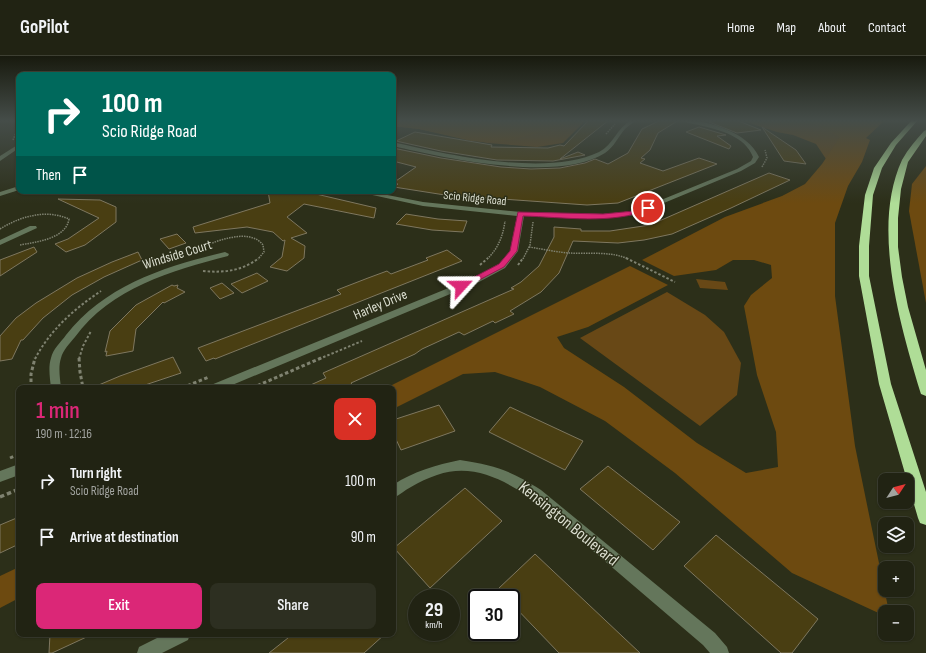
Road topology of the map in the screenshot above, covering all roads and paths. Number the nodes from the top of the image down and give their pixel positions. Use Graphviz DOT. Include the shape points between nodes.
graph roads {
  1 [pos="16,148"];
  2 [pos="411,148"];
  3 [pos="606,148"];
  4 [pos="753,148"];
  5 [pos="763,148"];
  6 [pos="891,148"];
  7 [pos="915,148"];
  8 [pos="0,159"];
  9 [pos="760,168"];
  10 [pos="16,189"];
  11 [pos="0,194"];
  12 [pos="360,194"];
  13 [pos="520,216"];
  14 [pos="33,228"];
  15 [pos="0,243"];
  16 [pos="515,244"];
  17 [pos="226,254"];
  18 [pos="475,267"];
  19 [pos="675,282"];
  20 [pos="211,376"];
  21 [pos="56,385"];
  22 [pos="189,385"];
  23 [pos="222,385"];
  24 [pos="926,390"];
  25 [pos="16,470"];
  26 [pos="0,477"];
  27 [pos="16,490"];
  28 [pos="396,490"];
  29 [pos="0,497"];
  30 [pos="926,518"];
  31 [pos="176,637"];
  32 [pos="145,653"];
  33 [pos="721,653"];
  1 -- 8 [label="street"];
  2 -- 3 [label="street" via="476,161 526,163 562,163 587,158 603,152"];
  4 -- 13 [label="street, Scio Ridge Road" via="756,157 753,162 739,170 635,213 603,216"];
  5 -- 9 [label="path" via="767,152 767,158"];
  6 -- 30 [label="highway" via="878,168 869,195 864,276 885,384"];
  7 -- 24 [label="highway" via="906,160 897,189 893,228 905,321"];
  10 -- 11 [label="street"];
  12 -- 13 [label="street, Scio Ridge Road"];
  13 -- 16 [label="street, Harley Drive"];
  13 -- 18 [label="path" via="504,217 499,247"];
  14 -- 15 [label="street"];
  16 -- 19 [label="path" via="568,253 624,258"];
  16 -- 23 [label="street, Harley Drive" via="514,251 502,266 476,280"];
  17 -- 21 [label="street, Windside Court" via="180,265 140,281 100,305 74,330 56,358"];
  20 -- 22 [label="path"];
  25 -- 26 [label="street"];
  27 -- 29 [label="path"];
  28 -- 33 [label="street, Kensington Boulevard" via="435,470 460,465 487,469 513,479 536,494 709,638"];
  31 -- 32 [label="street"];
}
